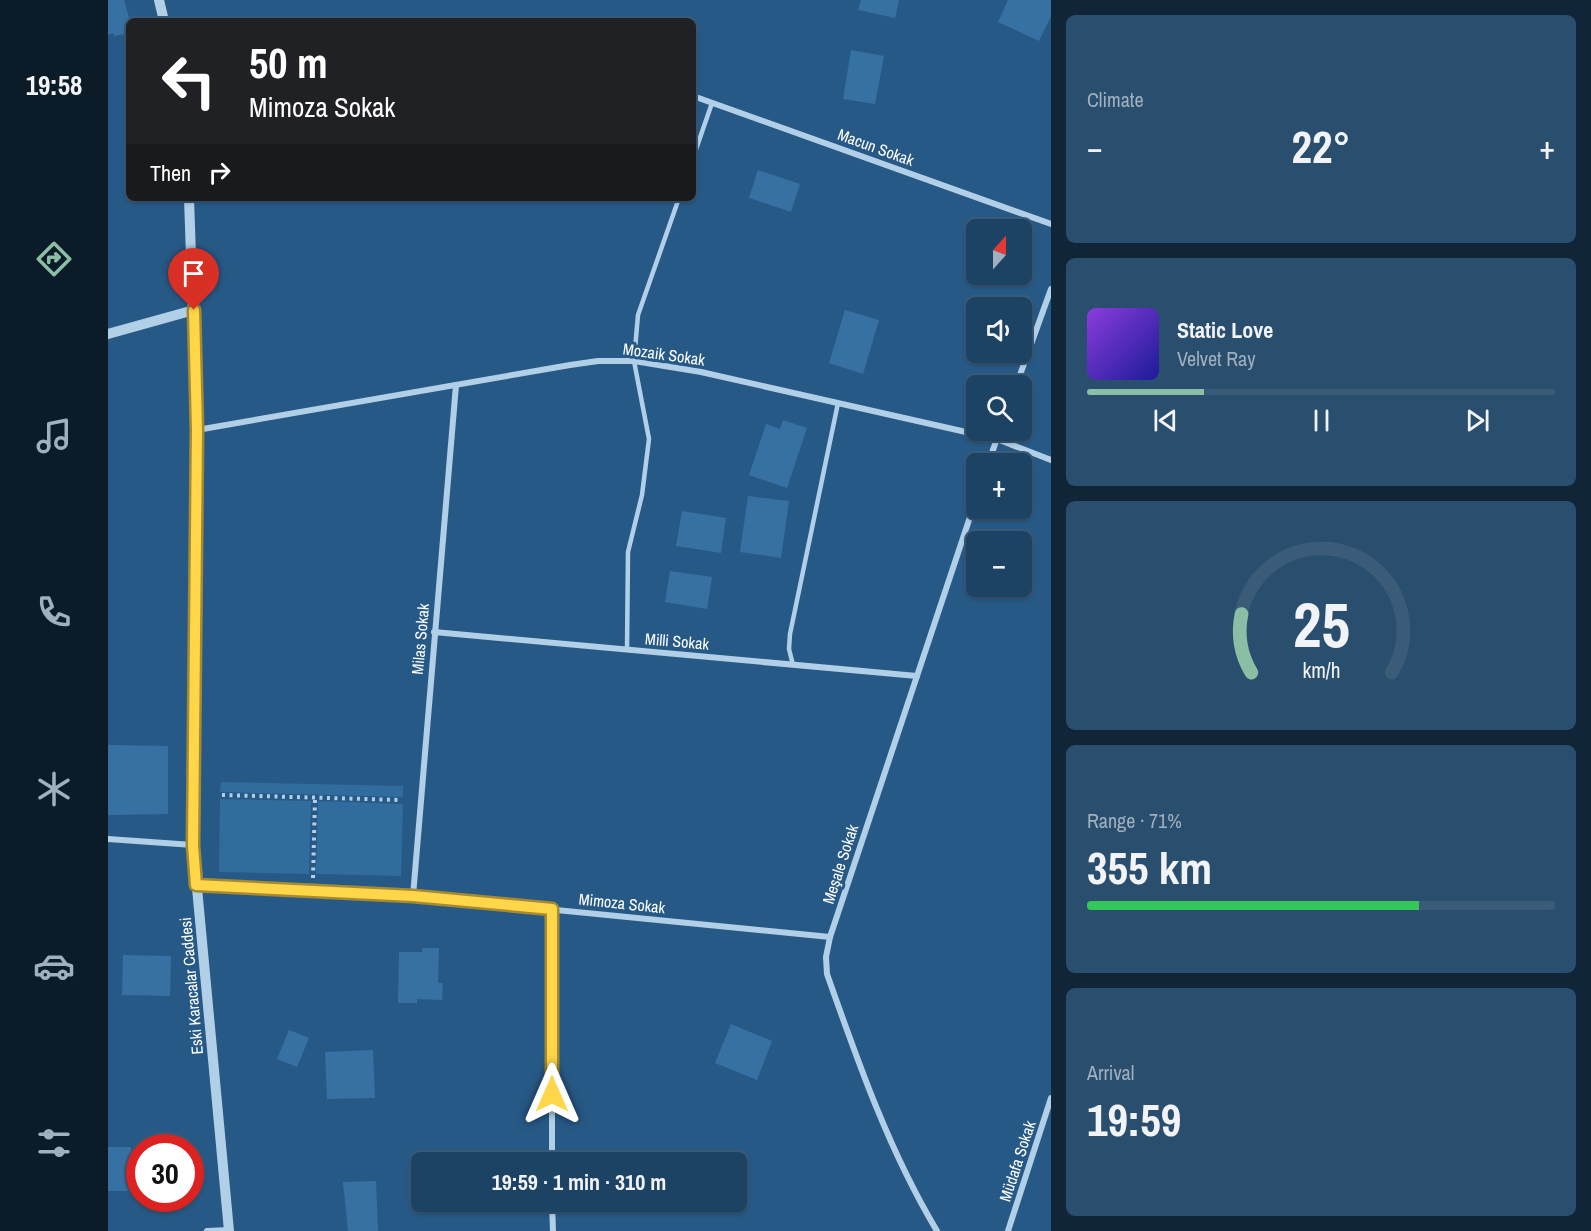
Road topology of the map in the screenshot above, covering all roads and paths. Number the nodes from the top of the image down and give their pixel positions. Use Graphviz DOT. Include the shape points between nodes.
graph roads {
  1 [pos="159,0"];
  2 [pos="163,18"];
  3 [pos="696,97"];
  4 [pos="712,103"];
  5 [pos="696,149"];
  6 [pos="189,201"];
  7 [pos="678,201"];
  8 [pos="1051,224"];
  9 [pos="1051,289"];
  10 [pos="194,310"];
  11 [pos="108,334"];
  12 [pos="634,361"];
  13 [pos="1020,375"];
  14 [pos="456,385"];
  15 [pos="838,403"];
  16 [pos="197,430"];
  17 [pos="966,432"];
  18 [pos="1002,441"];
  19 [pos="1051,460"];
  20 [pos="969,519"];
  21 [pos="434,632"];
  22 [pos="627,650"];
  23 [pos="793,665"];
  24 [pos="917,676"];
  25 [pos="222,795"];
  26 [pos="315,798"];
  27 [pos="401,800"];
  28 [pos="108,839"];
  29 [pos="193,845"];
  30 [pos="196,885"];
  31 [pos="313,891"];
  32 [pos="413,896"];
  33 [pos="552,909"];
  34 [pos="830,937"];
  35 [pos="1051,1098"];
  36 [pos="552,1152"];
  37 [pos="552,1212"];
  38 [pos="229,1230"];
  39 [pos="207,1231"];
  40 [pos="553,1231"];
  41 [pos="937,1231"];
  42 [pos="1008,1231"];
  1 -- 2 [label="street"];
  3 -- 4 [label="street, Macun Sokak"];
  4 -- 5 [label="lane"];
  4 -- 8 [label="street, Macun Sokak"];
  6 -- 10 [label="street, Eski Karacalar Caddesi"];
  7 -- 12 [label="lane" via="638,315"];
  9 -- 13 [label="street"];
  10 -- 11 [label="street"];
  10 -- 16 [label="street, Eski Karacalar Caddesi"];
  12 -- 14 [label="street, Mozaik Sokak" via="570,364"];
  12 -- 15 [label="street, Mozaik Sokak"];
  12 -- 22 [label="lane" via="649,439 642,495 628,552"];
  14 -- 16 [label="street, Mozaik Sokak"];
  14 -- 21 [label="street, Milas Sokak"];
  15 -- 17 [label="street, Mozaik Sokak"];
  15 -- 23 [label="lane" via="790,634"];
  16 -- 29 [label="street, Eski Karacalar Caddesi"];
  18 -- 19 [label="street, Mozaik Sokak"];
  20 -- 24 [label="street, Meşale Sokak"];
  21 -- 22 [label="street, Milli Sokak"];
  21 -- 32 [label="street, Milas Sokak"];
  22 -- 23 [label="street, Milli Sokak"];
  23 -- 24 [label="street, Milli Sokak"];
  24 -- 34 [label="street, Meşale Sokak"];
  25 -- 26 [label="path"];
  26 -- 27 [label="path"];
  26 -- 31 [label="path"];
  28 -- 29 [label="street"];
  29 -- 30 [label="street, Eski Karacalar Caddesi"];
  30 -- 31 [label="street, Mimoza Sokak"];
  30 -- 38 [label="street, Eski Karacalar Caddesi"];
  31 -- 32 [label="street, Mimoza Sokak"];
  32 -- 33 [label="street, Mimoza Sokak"];
  33 -- 34 [label="street, Mimoza Sokak"];
  33 -- 36 [label="street"];
  34 -- 41 [label="street, Meşale Sokak" via="828,974 865,1082"];
  35 -- 42 [label="street, Müdafa Sokak"];
  37 -- 40 [label="street"];
  38 -- 39 [label="street"];
}
